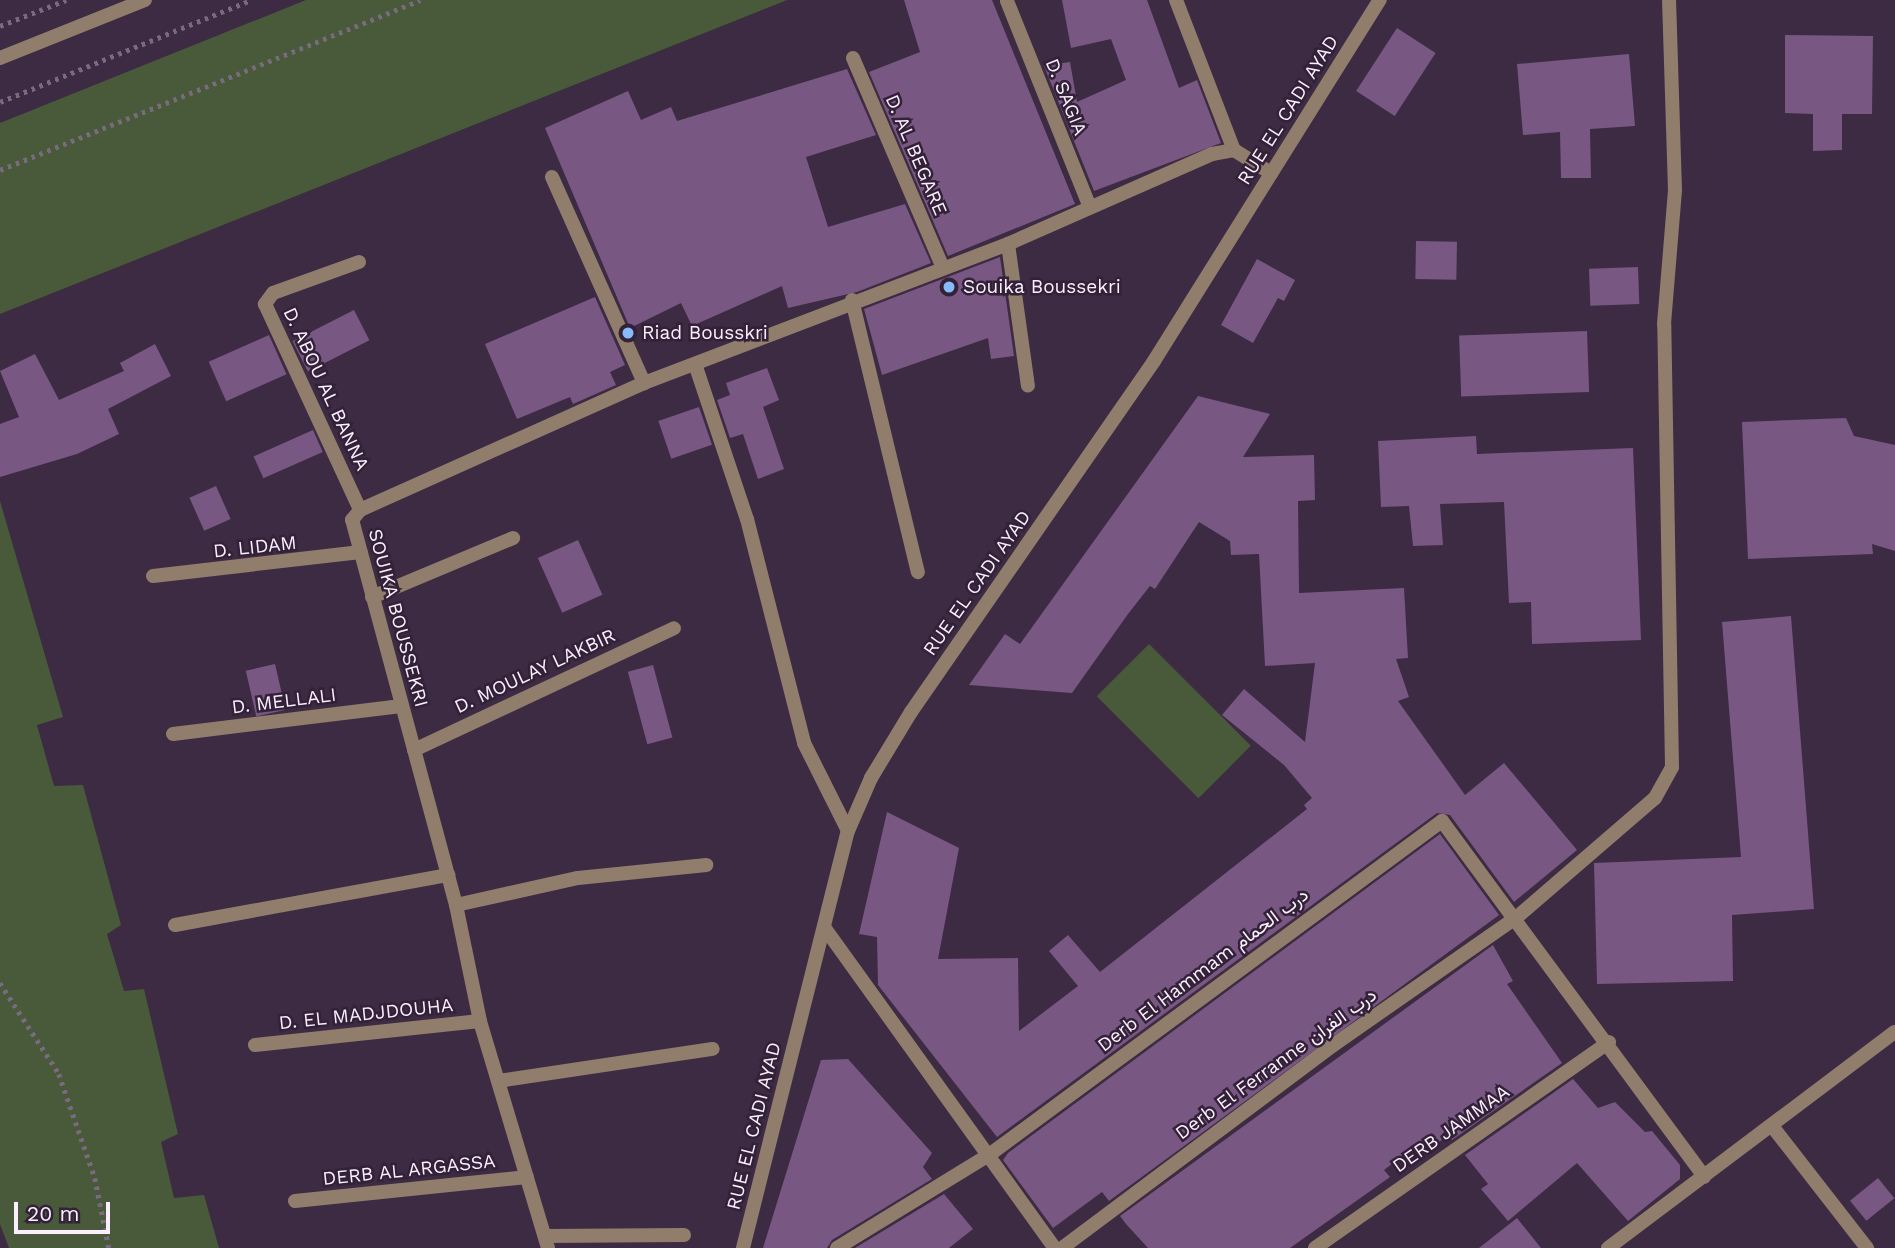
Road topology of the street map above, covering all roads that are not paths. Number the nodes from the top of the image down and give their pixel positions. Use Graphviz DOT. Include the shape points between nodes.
graph roads {
  1 [pos="145,0"];
  2 [pos="1176,0"];
  3 [pos="1380,0"];
  4 [pos="1669,0"];
  5 [pos="1007,1"];
  6 [pos="0,58"];
  7 [pos="853,58"];
  8 [pos="1234,150"];
  9 [pos="1271,173"];
  10 [pos="552,177"];
  11 [pos="1090,207"];
  12 [pos="1008,244"];
  13 [pos="359,262"];
  14 [pos="943,268"];
  15 [pos="852,300"];
  16 [pos="695,364"];
  17 [pos="644,383"];
  18 [pos="1028,386"];
  19 [pos="360,510"];
  20 [pos="513,538"];
  21 [pos="361,552"];
  22 [pos="918,572"];
  23 [pos="153,576"];
  24 [pos="372,597"];
  25 [pos="674,628"];
  26 [pos="401,706"];
  27 [pos="173,734"];
  28 [pos="414,750"];
  29 [pos="848,831"];
  30 [pos="706,865"];
  31 [pos="448,875"];
  32 [pos="456,905"];
  33 [pos="1517,918"];
  34 [pos="175,925"];
  35 [pos="824,927"];
  36 [pos="480,1021"];
  37 [pos="1895,1032"];
  38 [pos="1609,1042"];
  39 [pos="255,1045"];
  40 [pos="713,1049"];
  41 [pos="498,1081"];
  42 [pos="1772,1126"];
  43 [pos="989,1155"];
  44 [pos="527,1177"];
  45 [pos="1704,1177"];
  46 [pos="295,1201"];
  47 [pos="684,1235"];
  48 [pos="546,1242"];
  49 [pos="743,1248"];
  50 [pos="837,1248"];
  51 [pos="1055,1248"];
  52 [pos="1062,1248"];
  53 [pos="1315,1248"];
  54 [pos="1608,1248"];
  55 [pos="1867,1248"];
  1 -- 6 [label="street"];
  2 -- 8 [label="street"];
  3 -- 9 [label="street, RUE EL CADI AYAD"];
  4 -- 33 [label="street, Derb El Ferranne درب الفران" via="1675,190 1664,324 1672,767 1655,798"];
  5 -- 11 [label="street, D. SAGIA"];
  7 -- 14 [label="street, D. AL BEGARE"];
  8 -- 9 [label="street"];
  8 -- 11 [label="street, SOUIKA BOUSSEKRI" via="1212,154"];
  9 -- 29 [label="street, RUE EL CADI AYAD" via="1154,361 911,712"];
  10 -- 17 [label="street"];
  11 -- 12 [label="street, SOUIKA BOUSSEKRI"];
  12 -- 14 [label="street, SOUIKA BOUSSEKRI"];
  12 -- 18 [label="street"];
  13 -- 19 [label="street, D. ABOU AL BANNA" via="273,293 265,304"];
  14 -- 15 [label="street, SOUIKA BOUSSEKRI"];
  15 -- 16 [label="street, SOUIKA BOUSSEKRI"];
  15 -- 22 [label="street"];
  16 -- 17 [label="street, SOUIKA BOUSSEKRI"];
  16 -- 29 [label="street" via="747,519 804,743"];
  17 -- 19 [label="street, SOUIKA BOUSSEKRI"];
  19 -- 21 [label="street, SOUIKA BOUSSEKRI" via="352,520"];
  20 -- 24 [label="street"];
  21 -- 23 [label="street, D. LIDAM"];
  21 -- 24 [label="street, SOUIKA BOUSSEKRI"];
  24 -- 26 [label="street, SOUIKA BOUSSEKRI"];
  25 -- 28 [label="street, D. MOULAY LAKBIR"];
  26 -- 27 [label="street, D. MELLALI"];
  26 -- 28 [label="street, SOUIKA BOUSSEKRI"];
  28 -- 31 [label="street, SOUIKA BOUSSEKRI"];
  29 -- 35 [label="street, RUE EL CADI AYAD"];
  30 -- 32 [label="street" via="578,878"];
  31 -- 32 [label="street, SOUIKA BOUSSEKRI"];
  31 -- 34 [label="street"];
  32 -- 36 [label="street, SOUIKA BOUSSEKRI"];
  33 -- 38 [label="street"];
  33 -- 43 [label="street, Derb El Hammam درب الحمام" via="1442,821"];
  33 -- 52 [label="street, Derb El Ferranne درب الفران" via="1311,1061"];
  35 -- 43 [label="street"];
  35 -- 49 [label="street, RUE EL CADI AYAD"];
  36 -- 39 [label="street, D. EL MADJDOUHA"];
  36 -- 41 [label="street, SOUIKA BOUSSEKRI"];
  37 -- 42 [label="street"];
  38 -- 45 [label="street"];
  38 -- 53 [label="street, DERB JAMMAA"];
  40 -- 41 [label="street"];
  41 -- 44 [label="street, SOUIKA BOUSSEKRI"];
  42 -- 45 [label="street"];
  42 -- 55 [label="street"];
  43 -- 50 [label="street, Derb El Hammam درب الحمام"];
  43 -- 51 [label="street"];
  44 -- 46 [label="street, DERB AL ARGASSA"];
  44 -- 48 [label="street, SOUIKA BOUSSEKRI"];
  45 -- 54 [label="street"];
  47 -- 48 [label="street"];
}
